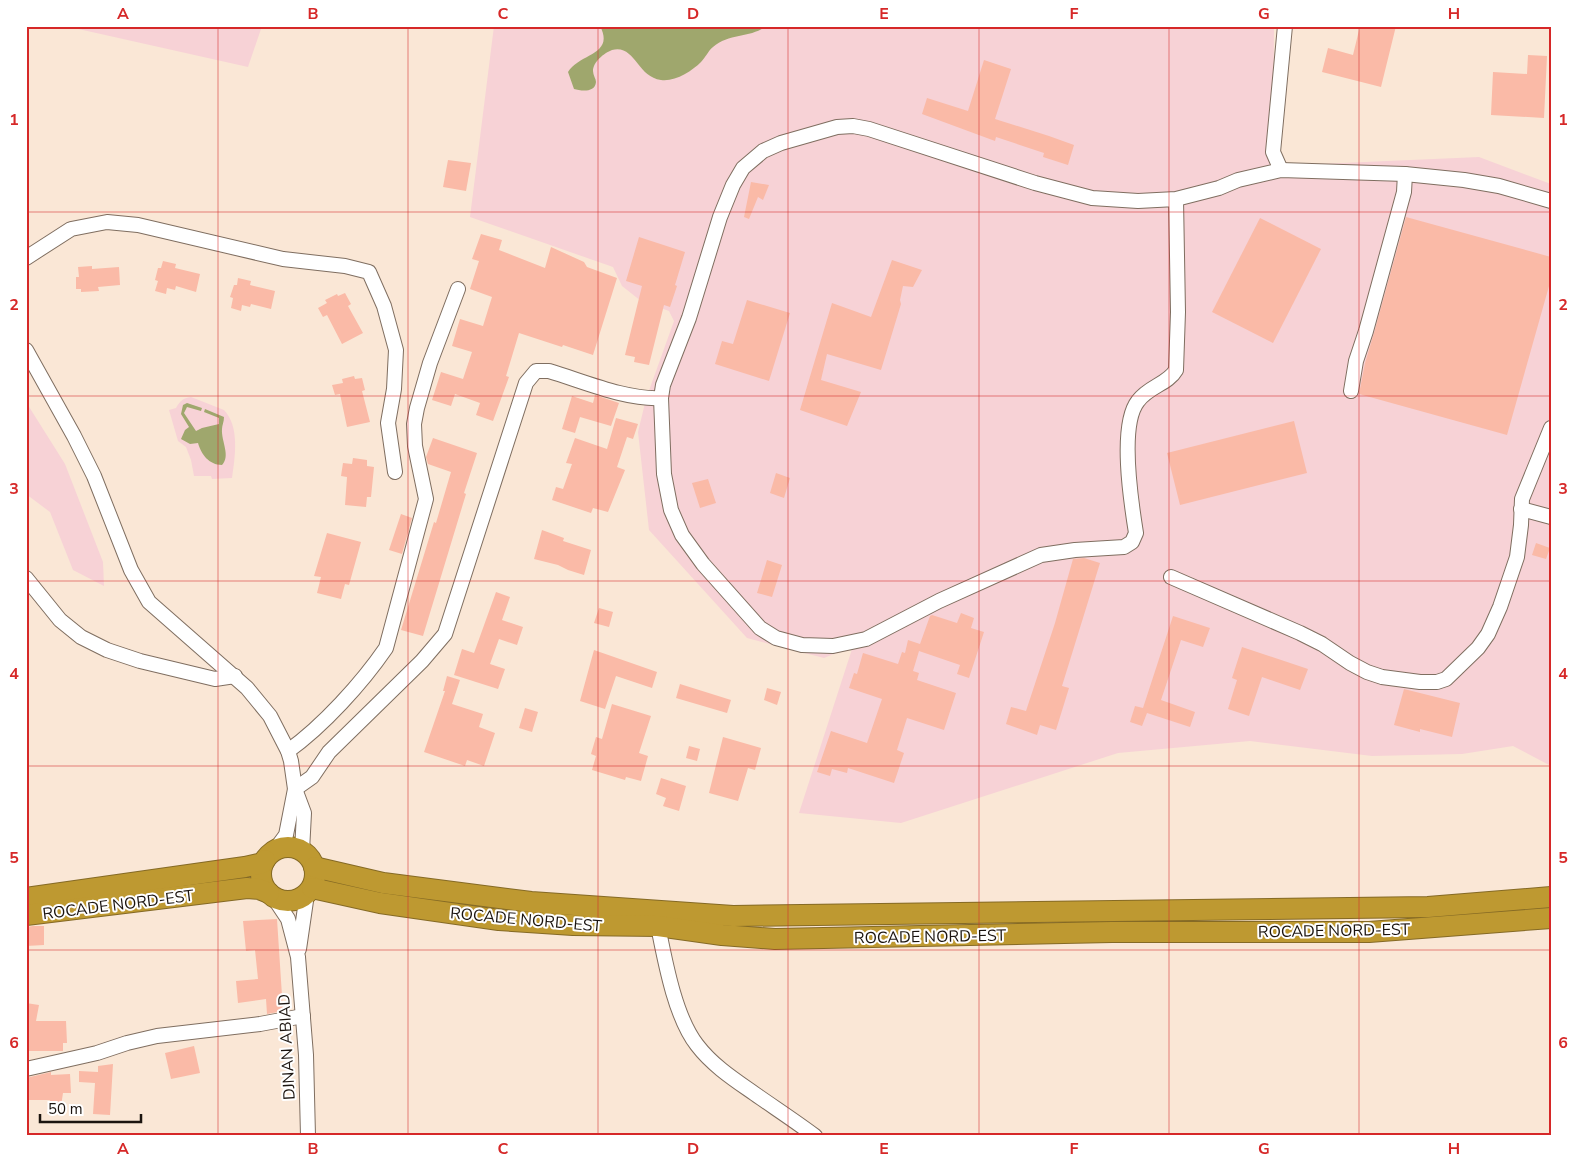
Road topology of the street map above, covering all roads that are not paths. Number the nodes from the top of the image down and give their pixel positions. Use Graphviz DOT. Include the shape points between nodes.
graph roads {
  1 [pos="1285,26"];
  2 [pos="1281,170"];
  3 [pos="1405,174"];
  4 [pos="1176,199"];
  5 [pos="1551,201"];
  6 [pos="26,258"];
  7 [pos="458,288"];
  8 [pos="26,350"];
  9 [pos="1350,391"];
  10 [pos="661,398"];
  11 [pos="1551,428"];
  12 [pos="395,472"];
  13 [pos="1520,509"];
  14 [pos="1551,517"];
  15 [pos="1171,577"];
  16 [pos="26,578"];
  17 [pos="235,676"];
  18 [pos="288,751"];
  19 [pos="295,789"];
  20 [pos="302,851"];
  21 [pos="270,855"];
  22 [pos="314,868"];
  23 [pos="309,891"];
  24 [pos="271,895"];
  25 [pos="1551,897"];
  26 [pos="26,898"];
  27 [pos="26,915"];
  28 [pos="1551,918"];
  29 [pos="658,926"];
  30 [pos="298,957"];
  31 [pos="303,1016"];
  32 [pos="26,1069"];
  33 [pos="308,1136"];
  34 [pos="815,1136"];
  1 -- 2 [label="street" via="1273,152"];
  2 -- 3 [label="street"];
  2 -- 4 [label="street"];
  3 -- 5 [label="street" via="1499,186"];
  3 -- 9 [label="street" via="1404,192"];
  4 -- 10 [label="street" via="1138,201 1062,192 852,126 837,127 781,143 763,151 743,168 733,185"];
  4 -- 10 [label="street" via="1176,370 1172,378 1145,391 1131,414 1127,440 1136,533 1132,542 1124,547 1041,555 939,601 866,639 833,646 802,645 776,638 760,628 703,564 682,535 671,510 664,474"];
  6 -- 12 [label="street" via="71,228 107,222 138,225 284,259 369,272 384,306 396,350 388,423"];
  7 -- 18 [label="street" via="417,408 414,446 426,499 386,648 338,705"];
  8 -- 17 [label="street" via="94,476 140,588 170,622"];
  10 -- 19 [label="street" via="646,399 549,371 536,371 526,383 445,634 330,752 312,777"];
  11 -- 13 [label="street" via="1527,483"];
  13 -- 14 [label="street"];
  13 -- 15 [label="street" via="1517,557 1488,634 1446,679 1437,682 1382,677 1367,672 1300,633"];
  16 -- 17 [label="street" via="60,620 81,637 107,650 140,662 215,678"];
  17 -- 18 [label="street" via="270,716"];
  18 -- 19 [label="street"];
  19 -- 20 [label="street" via="304,813"];
  19 -- 21 [label="street" via="286,835"];
  20 -- 21 [label="highway" via="288,847"];
  20 -- 22 [label="highway"];
  21 -- 24 [label="highway" via="262,867 262,881"];
  21 -- 26 [label="highway, ROCADE NORD-EST" via="263,863 245,867"];
  22 -- 23 [label="highway" via="316,874"];
  22 -- 25 [label="highway, ROCADE NORD-EST" via="383,882 531,902 732,916 1428,907"];
  23 -- 24 [label="highway" via="295,901"];
  23 -- 29 [label="highway, ROCADE NORD-EST" via="499,920 573,926"];
  23 -- 30 [label="street"];
  24 -- 27 [label="highway, ROCADE NORD-EST" via="247,888"];
  24 -- 30 [label="street" via="288,918"];
  28 -- 29 [label="highway, ROCADE NORD-EST" via="1369,932 1112,932 775,940"];
  29 -- 34 [label="street" via="678,1006 696,1044 721,1069"];
  30 -- 31 [label="street, DJNAN ABIAD"];
  31 -- 32 [label="street" via="157,1036"];
  31 -- 33 [label="street, DJNAN ABIAD"];
}
